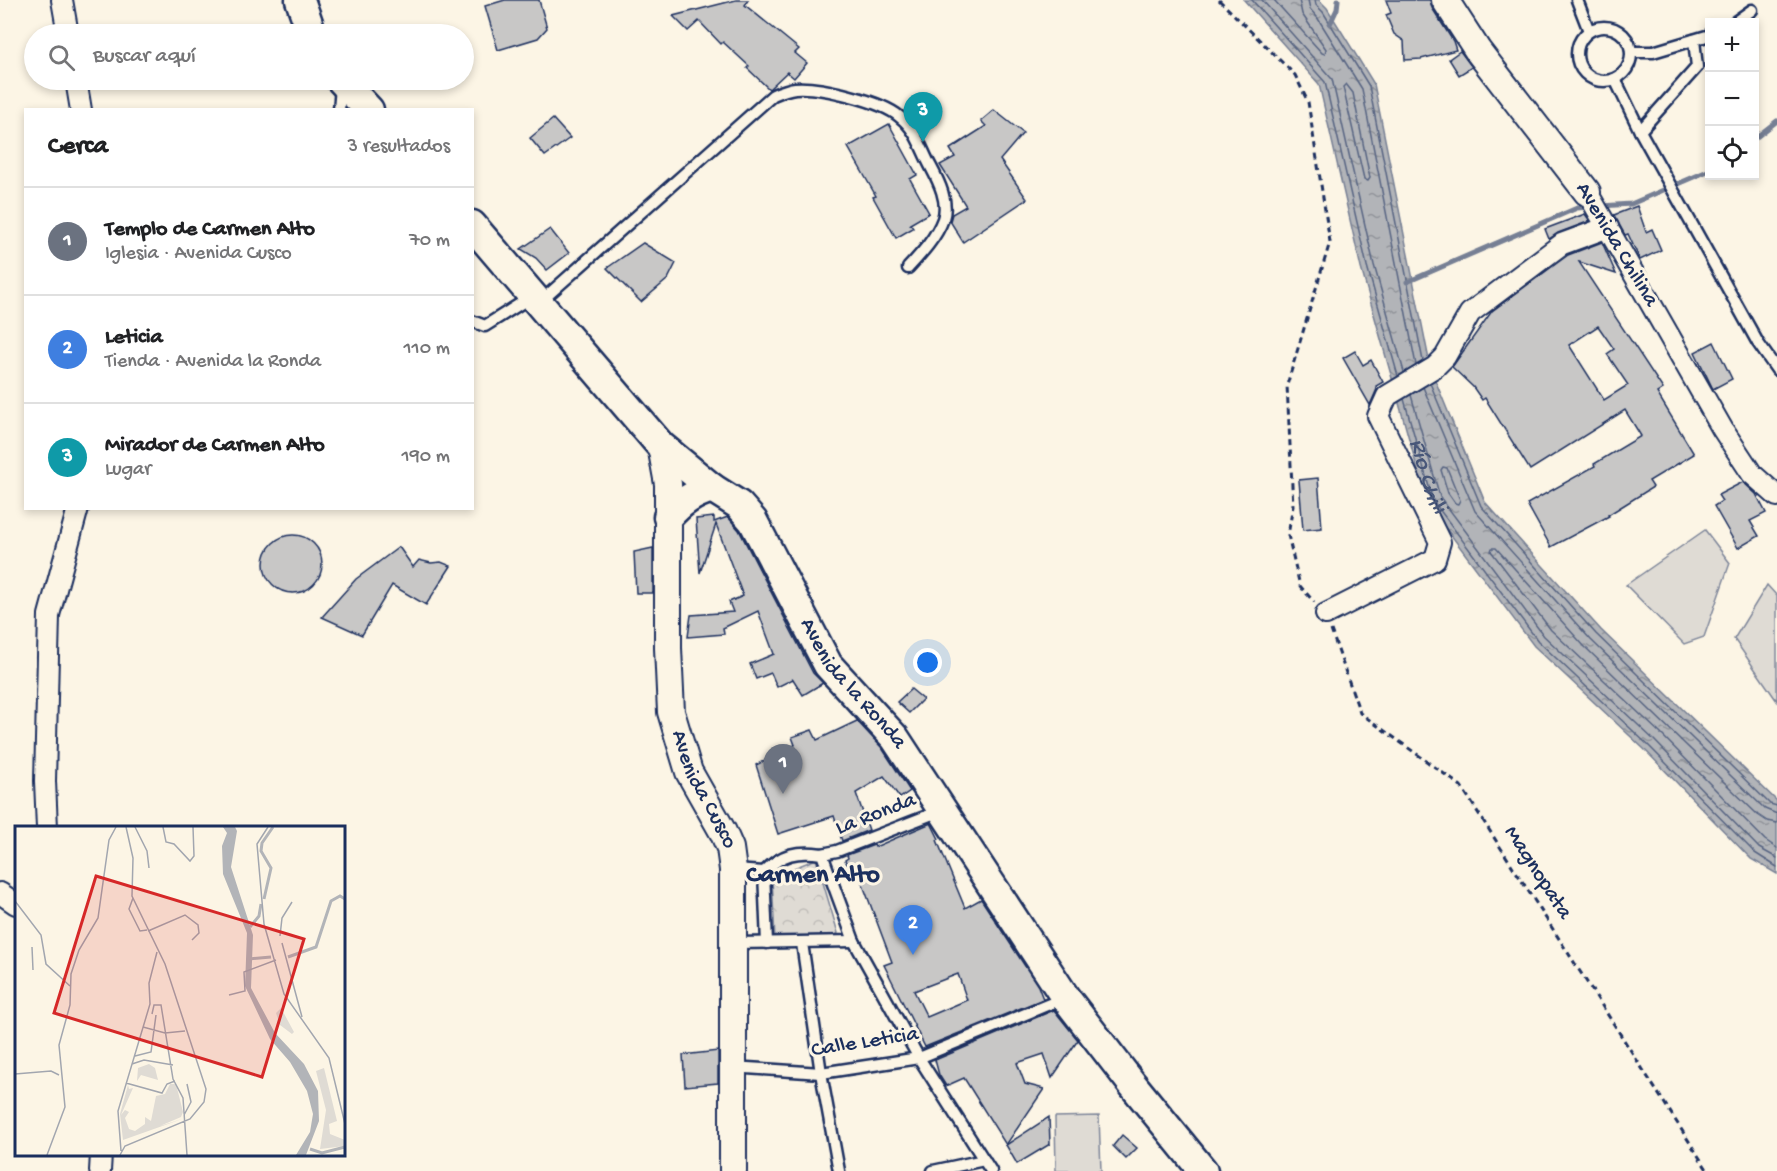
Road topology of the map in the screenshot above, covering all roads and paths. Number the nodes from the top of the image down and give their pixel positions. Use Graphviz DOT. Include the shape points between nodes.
graph roads {
  1 [pos="62,0"];
  2 [pos="300,0"];
  3 [pos="1219,0"];
  4 [pos="1445,0"];
  5 [pos="1576,0"];
  6 [pos="1752,10"];
  7 [pos="1741,18"];
  8 [pos="66,24"];
  9 [pos="308,24"];
  10 [pos="1589,31"];
  11 [pos="1705,37"];
  12 [pos="1694,40"];
  13 [pos="1632,52"];
  14 [pos="1616,79"];
  15 [pos="78,90"];
  16 [pos="340,90"];
  17 [pos="350,90"];
  18 [pos="81,108"];
  19 [pos="339,108"];
  20 [pos="367,108"];
  21 [pos="1643,136"];
  22 [pos="1587,192"];
  23 [pos="1603,221"];
  24 [pos="474,227"];
  25 [pos="908,268"];
  26 [pos="536,299"];
  27 [pos="474,322"];
  28 [pos="1777,370"];
  29 [pos="661,446"];
  30 [pos="712,488"];
  31 [pos="1777,496"];
  32 [pos="77,510"];
  33 [pos="668,517"];
  34 [pos="1326,614"];
  35 [pos="943,810"];
  36 [pos="47,826"];
  37 [pos="822,854"];
  38 [pos="733,870"];
  39 [pos="764,872"];
  40 [pos="0,894"];
  41 [pos="15,903"];
  42 [pos="855,941"];
  43 [pos="802,942"];
  44 [pos="734,943"];
  45 [pos="767,943"];
  46 [pos="1065,998"];
  47 [pos="919,1058"];
  48 [pos="732,1067"];
  49 [pos="821,1073"];
  50 [pos="101,1156"];
  51 [pos="984,1160"];
  52 [pos="100,1171"];
  53 [pos="734,1171"];
  54 [pos="839,1171"];
  55 [pos="933,1171"];
  56 [pos="991,1171"];
  57 [pos="1203,1171"];
  58 [pos="1708,1171"];
  1 -- 8 [label="street"];
  2 -- 9 [label="main road"];
  3 -- 34 [label="path" via="1296,75 1308,102 1330,242 1287,385 1293,506 1288,535 1300,586"];
  4 -- 22 [label="street, Avenida Chilina" via="1478,51"];
  5 -- 10 [label="lane"];
  6 -- 7 [label="lane"];
  10 -- 13 [label="lane" via="1598,27 1616,29 1629,42"];
  10 -- 14 [label="lane" via="1577,52 1582,70 1597,80"];
  11 -- 12 [label="lane"];
  12 -- 13 [label="lane" via="1653,52"];
  12 -- 21 [label="lane" via="1697,67"];
  13 -- 14 [label="lane" via="1628,68"];
  14 -- 21 [label="lane"];
  15 -- 18 [label="street"];
  16 -- 19 [label="lane"];
  17 -- 20 [label="main road"];
  21 -- 28 [label="lane" via="1758,343"];
  22 -- 23 [label="street, Avenida Chilina"];
  23 -- 31 [label="street, Avenida Chilina" via="1723,430 1752,474"];
  23 -- 34 [label="street" via="1562,244 1470,313 1445,357 1387,396 1378,416 1440,542 1435,559"];
  24 -- 26 [label="main road, Avenida la Ronda"];
  25 -- 26 [label="lane" via="924,251 943,219 945,202 918,137 900,116 854,96 795,88 773,95"];
  26 -- 27 [label="lane" via="485,326"];
  26 -- 29 [label="main road, Avenida la Ronda"];
  29 -- 30 [label="main road, Avenida la Ronda"];
  29 -- 33 [label="street, Avenida Cusco" via="668,484"];
  30 -- 33 [label="main road" via="681,502"];
  30 -- 35 [label="main road, Avenida la Ronda" via="739,505 753,521 828,665 895,738"];
  32 -- 36 [label="street" via="49,615"];
  33 -- 38 [label="street, Avenida Cusco" via="671,712 689,772 730,848"];
  34 -- 58 [label="path, Magnopata" via="1360,713 1461,786"];
  35 -- 37 [label="lane, La Ronda"];
  35 -- 46 [label="main road, Avenida la Ronda"];
  37 -- 39 [label="lane, La Ronda" via="794,854 776,860"];
  37 -- 42 [label="lane"];
  38 -- 39 [label="lane"];
  38 -- 44 [label="street, Avenida Cusco"];
  39 -- 45 [label="lane"];
  40 -- 41 [label="street"];
  42 -- 43 [label="lane"];
  42 -- 47 [label="lane"];
  43 -- 45 [label="lane"];
  43 -- 49 [label="lane"];
  44 -- 45 [label="lane"];
  44 -- 48 [label="street, Avenida Cusco"];
  46 -- 47 [label="lane, Calle Leticia"];
  46 -- 57 [label="main road, Avenida la Ronda"];
  47 -- 49 [label="lane, Calle Leticia"];
  47 -- 51 [label="lane"];
  48 -- 49 [label="lane, Calle Leticia"];
  48 -- 53 [label="street, Avenida Cusco"];
  49 -- 54 [label="lane"];
  50 -- 52 [label="street"];
  51 -- 55 [label="lane"];
  51 -- 56 [label="lane"];
}
